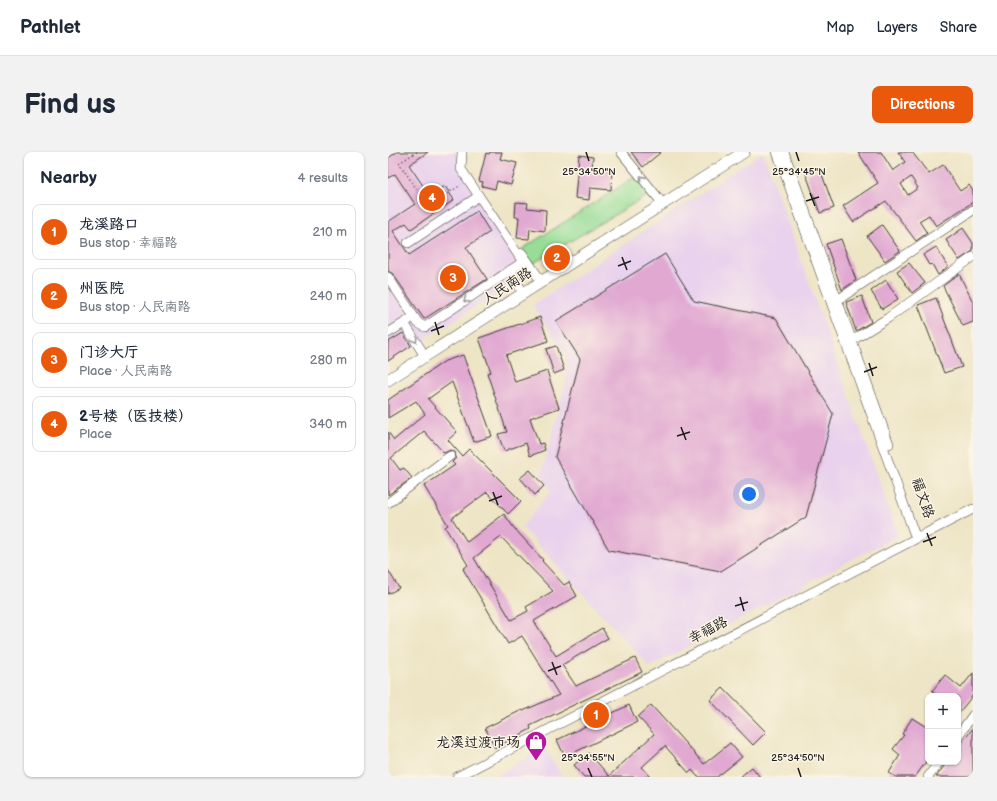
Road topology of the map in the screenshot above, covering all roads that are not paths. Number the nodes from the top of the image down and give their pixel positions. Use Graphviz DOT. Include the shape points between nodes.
graph roads {
  1 [pos="462,152"];
  2 [pos="466,152"];
  3 [pos="621,152"];
  4 [pos="744,152"];
  5 [pos="776,152"];
  6 [pos="784,152"];
  7 [pos="479,196"];
  8 [pos="662,204"];
  9 [pos="973,210"];
  10 [pos="408,243"];
  11 [pos="973,257"];
  12 [pos="510,270"];
  13 [pos="388,277"];
  14 [pos="541,282"];
  15 [pos="523,293"];
  16 [pos="835,302"];
  17 [pos="414,317"];
  18 [pos="404,323"];
  19 [pos="388,333"];
  20 [pos="850,342"];
  21 [pos="425,356"];
  22 [pos="388,380"];
  23 [pos="450,456"];
  24 [pos="388,502"];
  25 [pos="973,509"];
  26 [pos="918,536"];
  27 [pos="973,715"];
  28 [pos="961,732"];
  29 [pos="937,765"];
  30 [pos="457,777"];
  31 [pos="928,777"];
  1 -- 7 [label="street" via="461,169"];
  2 -- 14 [label="street" via="466,166"];
  8 -- 3 [label="street, one-way"];
  4 -- 8 [label="main road, 人民南路"];
  5 -- 16 [label="street, 福文路"];
  6 -- 16 [label="street, 福文路"];
  7 -- 10 [label="street"];
  7 -- 12 [label="street" via="522,262"];
  8 -- 14 [label="main road, 人民南路"];
  9 -- 16 [label="street"];
  11 -- 20 [label="street"];
  12 -- 15 [label="street"];
  12 -- 17 [label="street, one-way" via="429,326 421,326"];
  13 -- 17 [label="street"];
  14 -- 15 [label="main road, 人民南路"];
  15 -- 21 [label="main road, 人民南路"];
  16 -- 20 [label="street, 福文路"];
  17 -- 18 [label="street"];
  18 -- 19 [label="street"];
  18 -- 21 [label="street, one-way"];
  20 -- 26 [label="street, 福文路" via="914,533"];
  21 -- 22 [label="main road, 人民南路"];
  23 -- 24 [label="street"];
  25 -- 26 [label="street, 幸福路"];
  26 -- 30 [label="street, 幸福路"];
  27 -- 28 [label="street"];
  29 -- 31 [label="street"];
}
